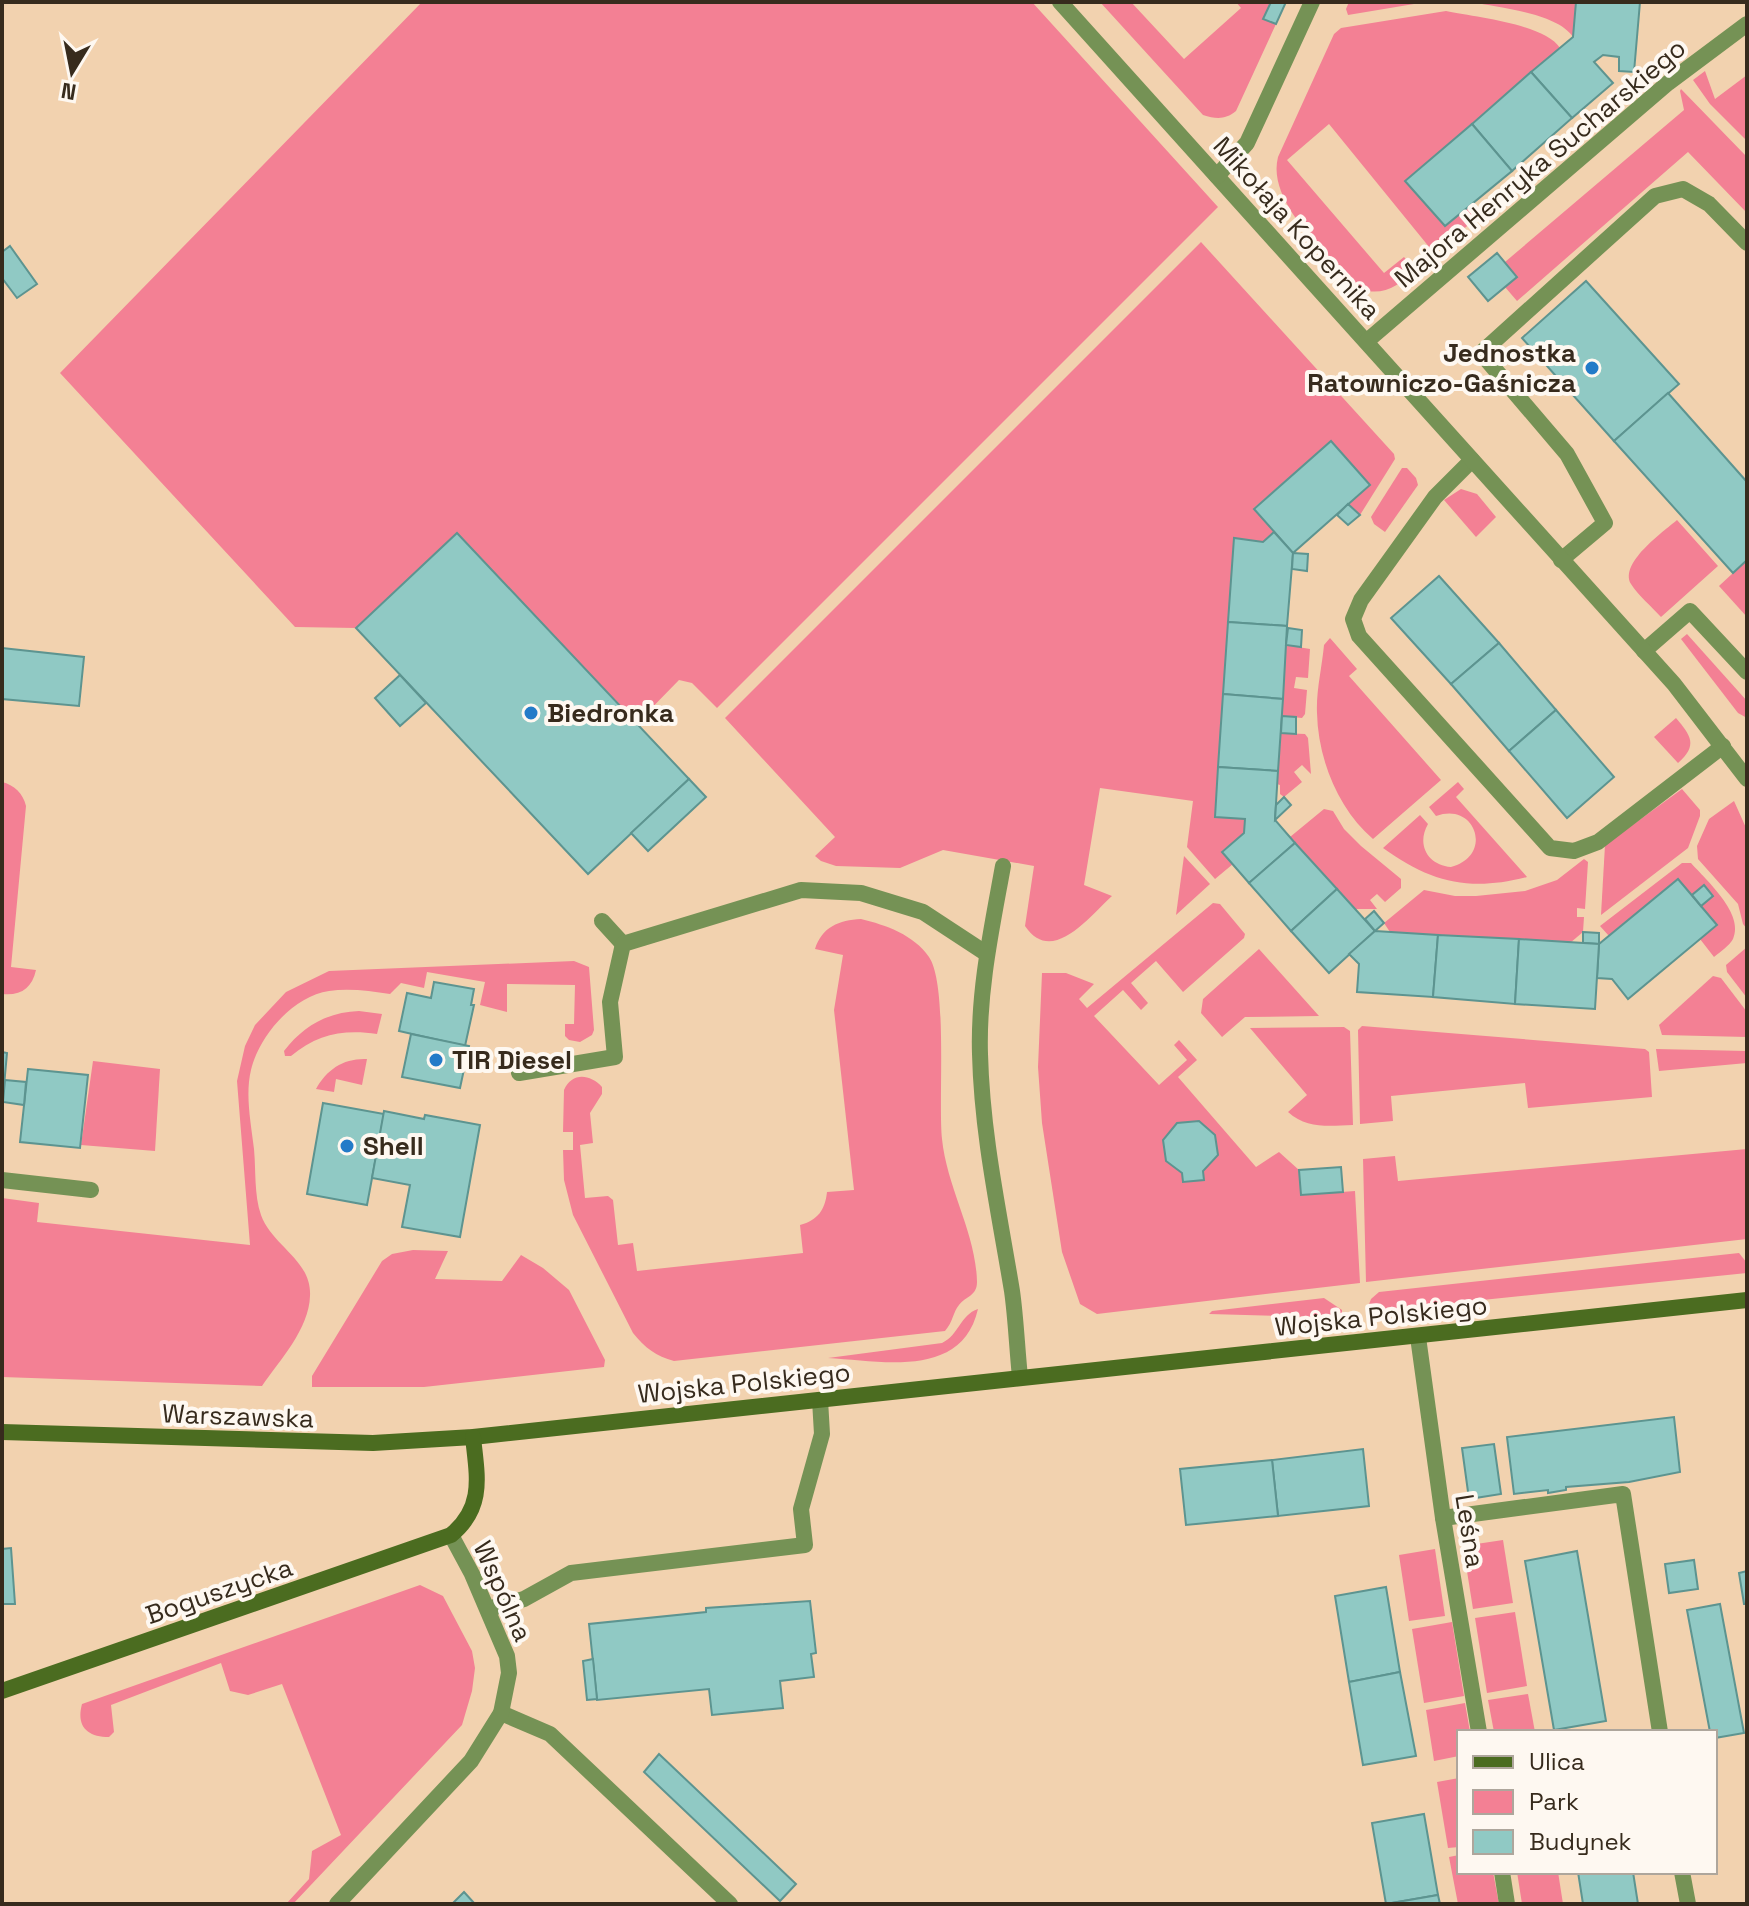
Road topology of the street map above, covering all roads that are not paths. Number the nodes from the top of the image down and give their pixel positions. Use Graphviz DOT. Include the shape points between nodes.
graph roads {
  1 [pos="1060,2"];
  2 [pos="1312,2"];
  3 [pos="1747,24"];
  4 [pos="1217,176"];
  5 [pos="1747,243"];
  6 [pos="1367,341"];
  7 [pos="1472,460"];
  8 [pos="1561,560"];
  9 [pos="1644,651"];
  10 [pos="1747,672"];
  11 [pos="1723,746"];
  12 [pos="1744,768"];
  13 [pos="1003,866"];
  14 [pos="602,921"];
  15 [pos="623,944"];
  16 [pos="987,954"];
  17 [pos="519,1073"];
  18 [pos="2,1180"];
  19 [pos="91,1190"];
  20 [pos="1747,1300"];
  21 [pos="1418,1337"];
  22 [pos="1020,1377"];
  23 [pos="820,1400"];
  24 [pos="2,1432"];
  25 [pos="473,1437"];
  26 [pos="1443,1518"];
  27 [pos="451,1535"];
  28 [pos="488,1609"];
  29 [pos="2,1691"];
  30 [pos="501,1713"];
  31 [pos="1479,1730"];
  32 [pos="1660,1730"];
  33 [pos="1502,1874"];
  34 [pos="1682,1874"];
  35 [pos="337,1904"];
  36 [pos="730,1904"];
  37 [pos="1507,1904"];
  38 [pos="1688,1904"];
  1 -- 4 [label="street, Mikołaja Kopernika"];
  2 -- 4 [label="street" via="1247,143"];
  3 -- 6 [label="street, Majora Henryka Sucharskiego" via="1668,83"];
  4 -- 6 [label="street, Mikołaja Kopernika"];
  5 -- 8 [label="street" via="1709,204 1683,189 1655,196 1481,353 1567,454 1605,523"];
  6 -- 7 [label="street, Mikołaja Kopernika"];
  7 -- 8 [label="street, Mikołaja Kopernika"];
  7 -- 11 [label="street" via="1435,497 1361,600 1353,619 1359,636 1550,848 1574,851 1598,842"];
  8 -- 9 [label="street, Mikołaja Kopernika"];
  9 -- 10 [label="street" via="1690,611"];
  9 -- 11 [label="street, Mikołaja Kopernika"];
  11 -- 12 [label="street, Mikołaja Kopernika"];
  13 -- 16 [label="street"];
  14 -- 15 [label="street"];
  15 -- 16 [label="street" via="801,890 861,893 923,912"];
  15 -- 17 [label="street" via="610,1002 615,1057"];
  16 -- 22 [label="street" via="980,1051 983,1109"];
  18 -- 19 [label="street"];
  20 -- 21 [label="main road, Wojska Polskiego"];
  21 -- 22 [label="main road, Wojska Polskiego"];
  21 -- 26 [label="street, Leśna"];
  22 -- 23 [label="main road, Wojska Polskiego"];
  23 -- 25 [label="main road, Wojska Polskiego"];
  23 -- 28 [label="street" via="822,1434 801,1509 805,1545 571,1573 524,1599"];
  24 -- 25 [label="main road, Warszawska" via="373,1443"];
  25 -- 27 [label="main road, Wspólna" via="476,1500 471,1514"];
  26 -- 31 [label="street, Leśna"];
  26 -- 32 [label="street" via="1623,1494"];
  27 -- 28 [label="street, Wspólna"];
  27 -- 29 [label="main road, Boguszycka"];
  28 -- 30 [label="street, Wspólna" via="508,1664"];
  30 -- 35 [label="street, Wspólna" via="471,1761"];
  30 -- 36 [label="street" via="550,1734"];
  33 -- 37 [label="street"];
  34 -- 38 [label="street"];
}
